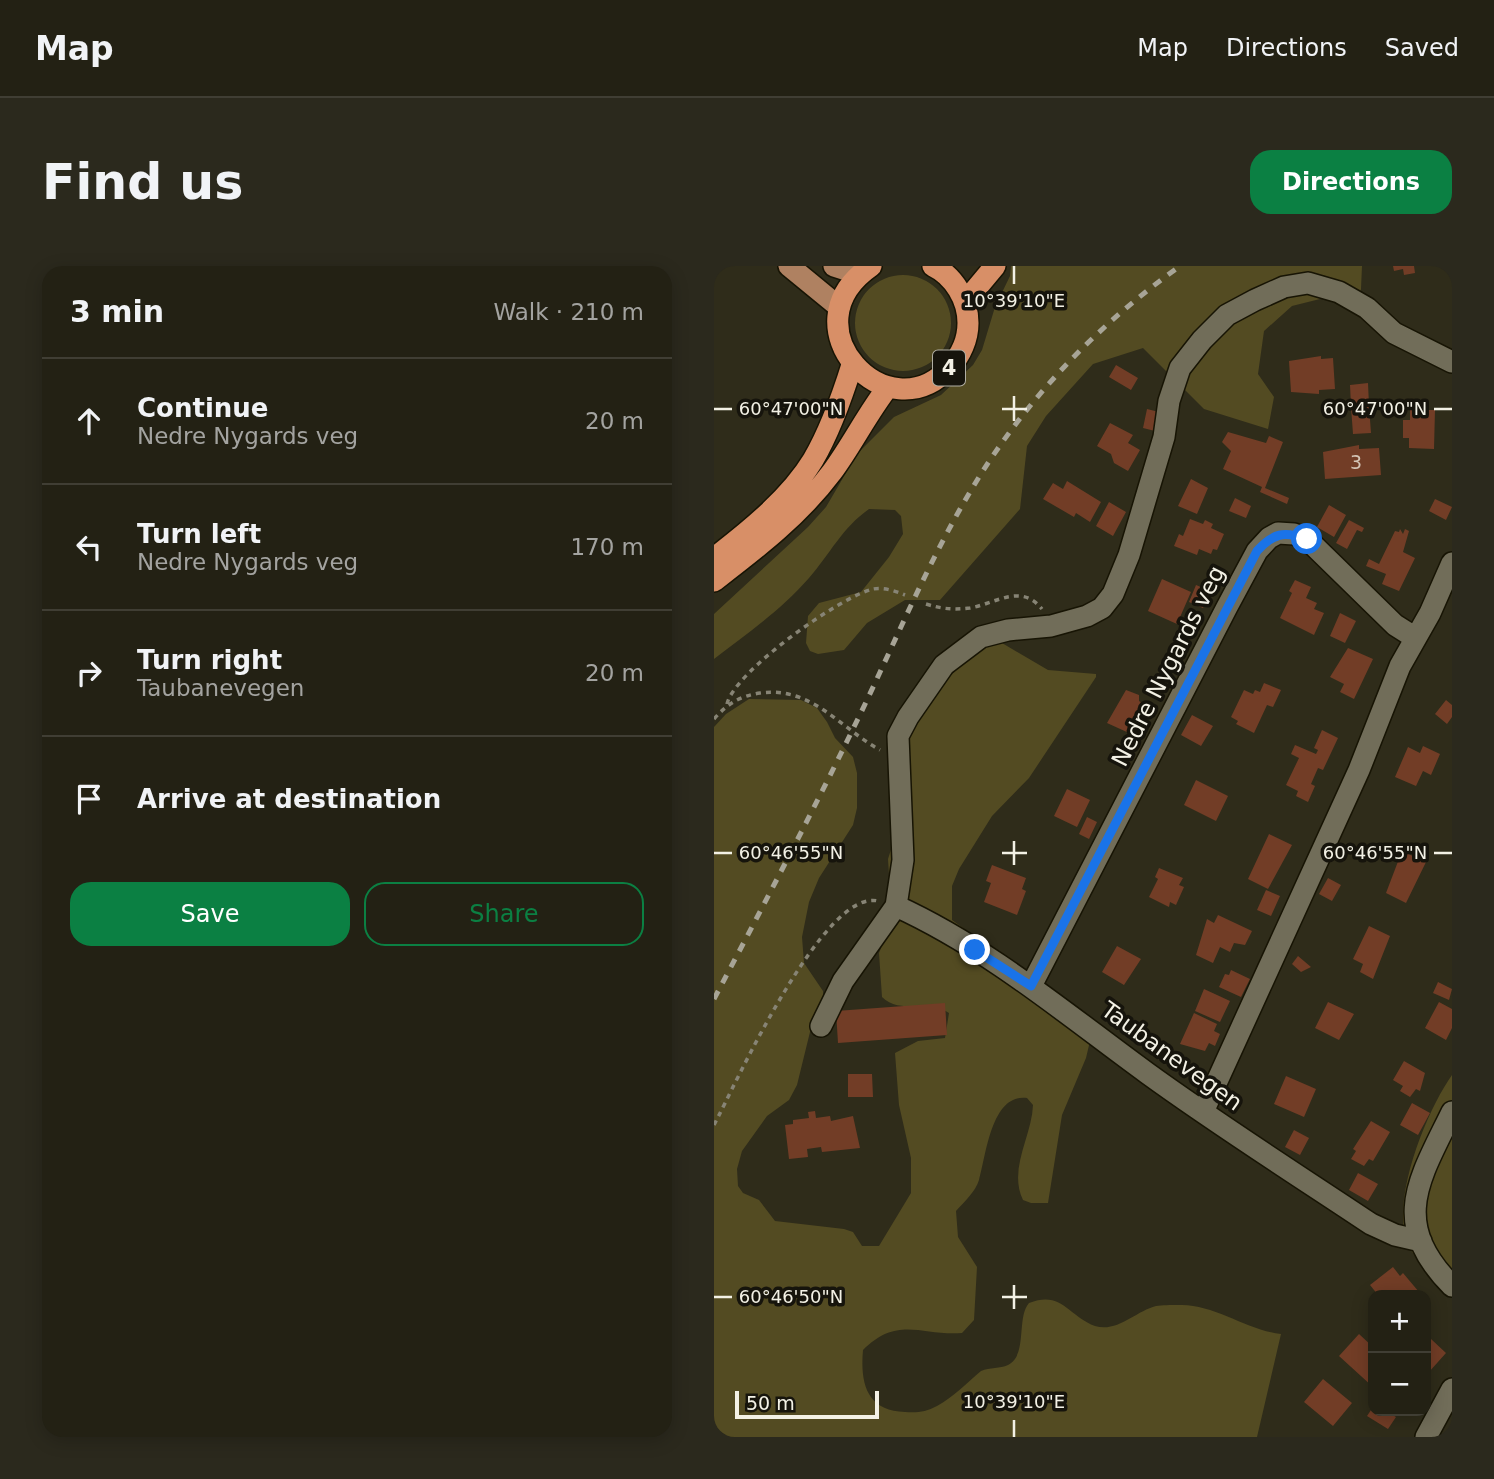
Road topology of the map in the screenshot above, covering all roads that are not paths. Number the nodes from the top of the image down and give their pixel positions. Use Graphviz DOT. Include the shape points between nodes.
graph roads {
  1 [pos="789,266"];
  2 [pos="834,266"];
  3 [pos="995,266"];
  4 [pos="939,267"];
  5 [pos="865,270"];
  6 [pos="965,302"];
  7 [pos="839,307"];
  8 [pos="1452,362"];
  9 [pos="852,365"];
  10 [pos="888,387"];
  11 [pos="714,558"];
  12 [pos="1452,563"];
  13 [pos="714,581"];
  14 [pos="1414,637"];
  15 [pos="896,906"];
  16 [pos="1031,986"];
  17 [pos="821,1026"];
  18 [pos="1203,1112"];
  19 [pos="1452,1112"];
  20 [pos="1421,1241"];
  21 [pos="1452,1286"];
  22 [pos="1452,1389"];
  23 [pos="1426,1437"];
  1 -- 7 [label="main road"];
  2 -- 5 [label="main road"];
  3 -- 6 [label="highway"];
  4 -- 6 [label="highway"];
  5 -- 7 [label="highway" via="850,284"];
  6 -- 10 [label="highway, 4" via="965,341 944,374 927,384"];
  7 -- 9 [label="highway" via="838,332"];
  8 -- 15 [label="street" via="1394,333 1367,308 1339,292 1308,284 1284,287 1227,315 1180,368 1129,555 1102,608 1051,626 981,637 944,665 908,717 898,736 903,860"];
  9 -- 10 [label="highway" via="868,379"];
  9 -- 11 [label="highway" via="812,461 776,504"];
  10 -- 13 [label="highway" via="812,497"];
  12 -- 14 [label="street"];
  14 -- 16 [label="street, Nedre Nygards veg" via="1395,625 1307,539 1278,533 1269,538 1227,607"];
  14 -- 18 [label="street" via="1359,770"];
  15 -- 16 [label="street, Taubanevegen"];
  15 -- 17 [label="street" via="843,981"];
  16 -- 18 [label="street, Taubanevegen"];
  18 -- 20 [label="street, Taubanevegen" via="1371,1224"];
  19 -- 20 [label="street" via="1421,1175 1415,1198"];
  20 -- 21 [label="street" via="1429,1259"];
  22 -- 23 [label="street"];
}
